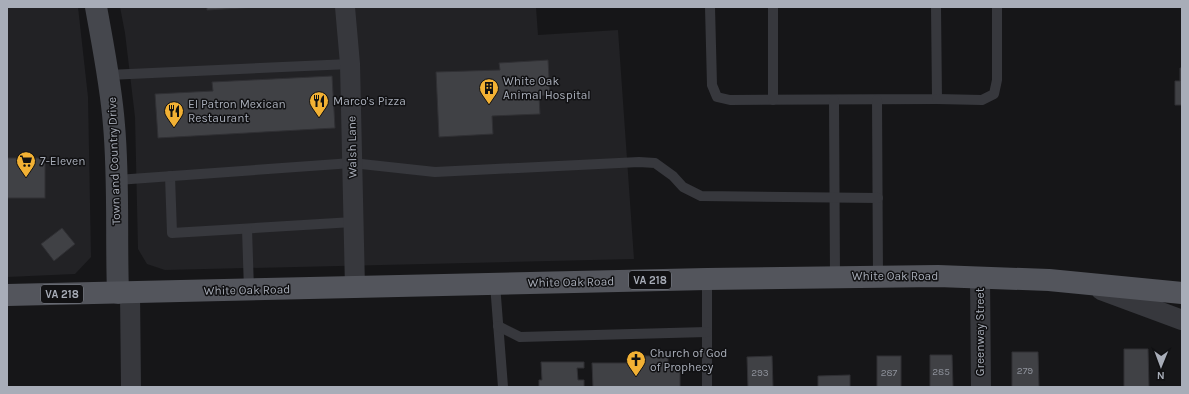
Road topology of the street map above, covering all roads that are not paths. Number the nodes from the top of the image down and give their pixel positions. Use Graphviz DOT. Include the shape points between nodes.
graph roads {
  1 [pos="96,7"];
  2 [pos="345,7"];
  3 [pos="710,7"];
  4 [pos="773,7"];
  5 [pos="936,7"];
  6 [pos="997,7"];
  7 [pos="350,64"];
  8 [pos="108,75"];
  9 [pos="937,99"];
  10 [pos="774,100"];
  11 [pos="834,100"];
  12 [pos="877,100"];
  13 [pos="352,163"];
  14 [pos="170,176"];
  15 [pos="117,180"];
  16 [pos="835,197"];
  17 [pos="878,198"];
  18 [pos="353,222"];
  19 [pos="247,229"];
  20 [pos="835,276"];
  21 [pos="878,276"];
  22 [pos="980,277"];
  23 [pos="707,279"];
  24 [pos="1049,280"];
  25 [pos="495,284"];
  26 [pos="355,288"];
  27 [pos="249,290"];
  28 [pos="124,293"];
  29 [pos="1182,293"];
  30 [pos="7,295"];
  31 [pos="1182,320"];
  32 [pos="498,326"];
  33 [pos="707,332"];
  34 [pos="131,387"];
  35 [pos="503,387"];
  36 [pos="707,387"];
  37 [pos="981,387"];
  1 -- 8 [label="street, Town and Country Drive"];
  2 -- 7 [label="street, Walsh Lane"];
  3 -- 10 [label="lane" via="712,85 717,97 730,100"];
  4 -- 10 [label="lane"];
  5 -- 9 [label="lane"];
  6 -- 9 [label="lane" via="997,80 994,94 982,100"];
  7 -- 8 [label="lane"];
  7 -- 13 [label="street, Walsh Lane"];
  8 -- 15 [label="street, Town and Country Drive"];
  9 -- 12 [label="lane"];
  10 -- 11 [label="lane"];
  11 -- 12 [label="lane"];
  11 -- 16 [label="lane"];
  12 -- 17 [label="lane"];
  13 -- 14 [label="lane"];
  13 -- 16 [label="lane" via="435,172 655,163 683,187 701,196"];
  13 -- 18 [label="street, Walsh Lane"];
  14 -- 15 [label="lane"];
  14 -- 19 [label="lane" via="172,233"];
  15 -- 28 [label="street, Town and Country Drive"];
  16 -- 17 [label="lane"];
  16 -- 20 [label="lane"];
  17 -- 21 [label="lane"];
  18 -- 19 [label="lane"];
  18 -- 26 [label="street, Walsh Lane"];
  19 -- 27 [label="lane"];
  20 -- 21 [label="main road, White Oak Road / VA 218"];
  20 -- 23 [label="main road, White Oak Road / VA 218"];
  21 -- 22 [label="main road, White Oak Road / VA 218"];
  22 -- 24 [label="main road, White Oak Road / VA 218"];
  22 -- 37 [label="street, Greenway Street"];
  23 -- 25 [label="main road, White Oak Road / VA 218"];
  23 -- 33 [label="lane"];
  24 -- 29 [label="main road, White Oak Road / VA 218"];
  24 -- 31 [label="street" via="1101,290"];
  25 -- 26 [label="main road, White Oak Road / VA 218"];
  25 -- 32 [label="lane"];
  26 -- 27 [label="main road, White Oak Road / VA 218"];
  27 -- 28 [label="main road, White Oak Road / VA 218"];
  28 -- 30 [label="main road, White Oak Road / VA 218"];
  28 -- 34 [label="street"];
  32 -- 33 [label="lane" via="520,337"];
  32 -- 35 [label="lane"];
  33 -- 36 [label="lane"];
}
